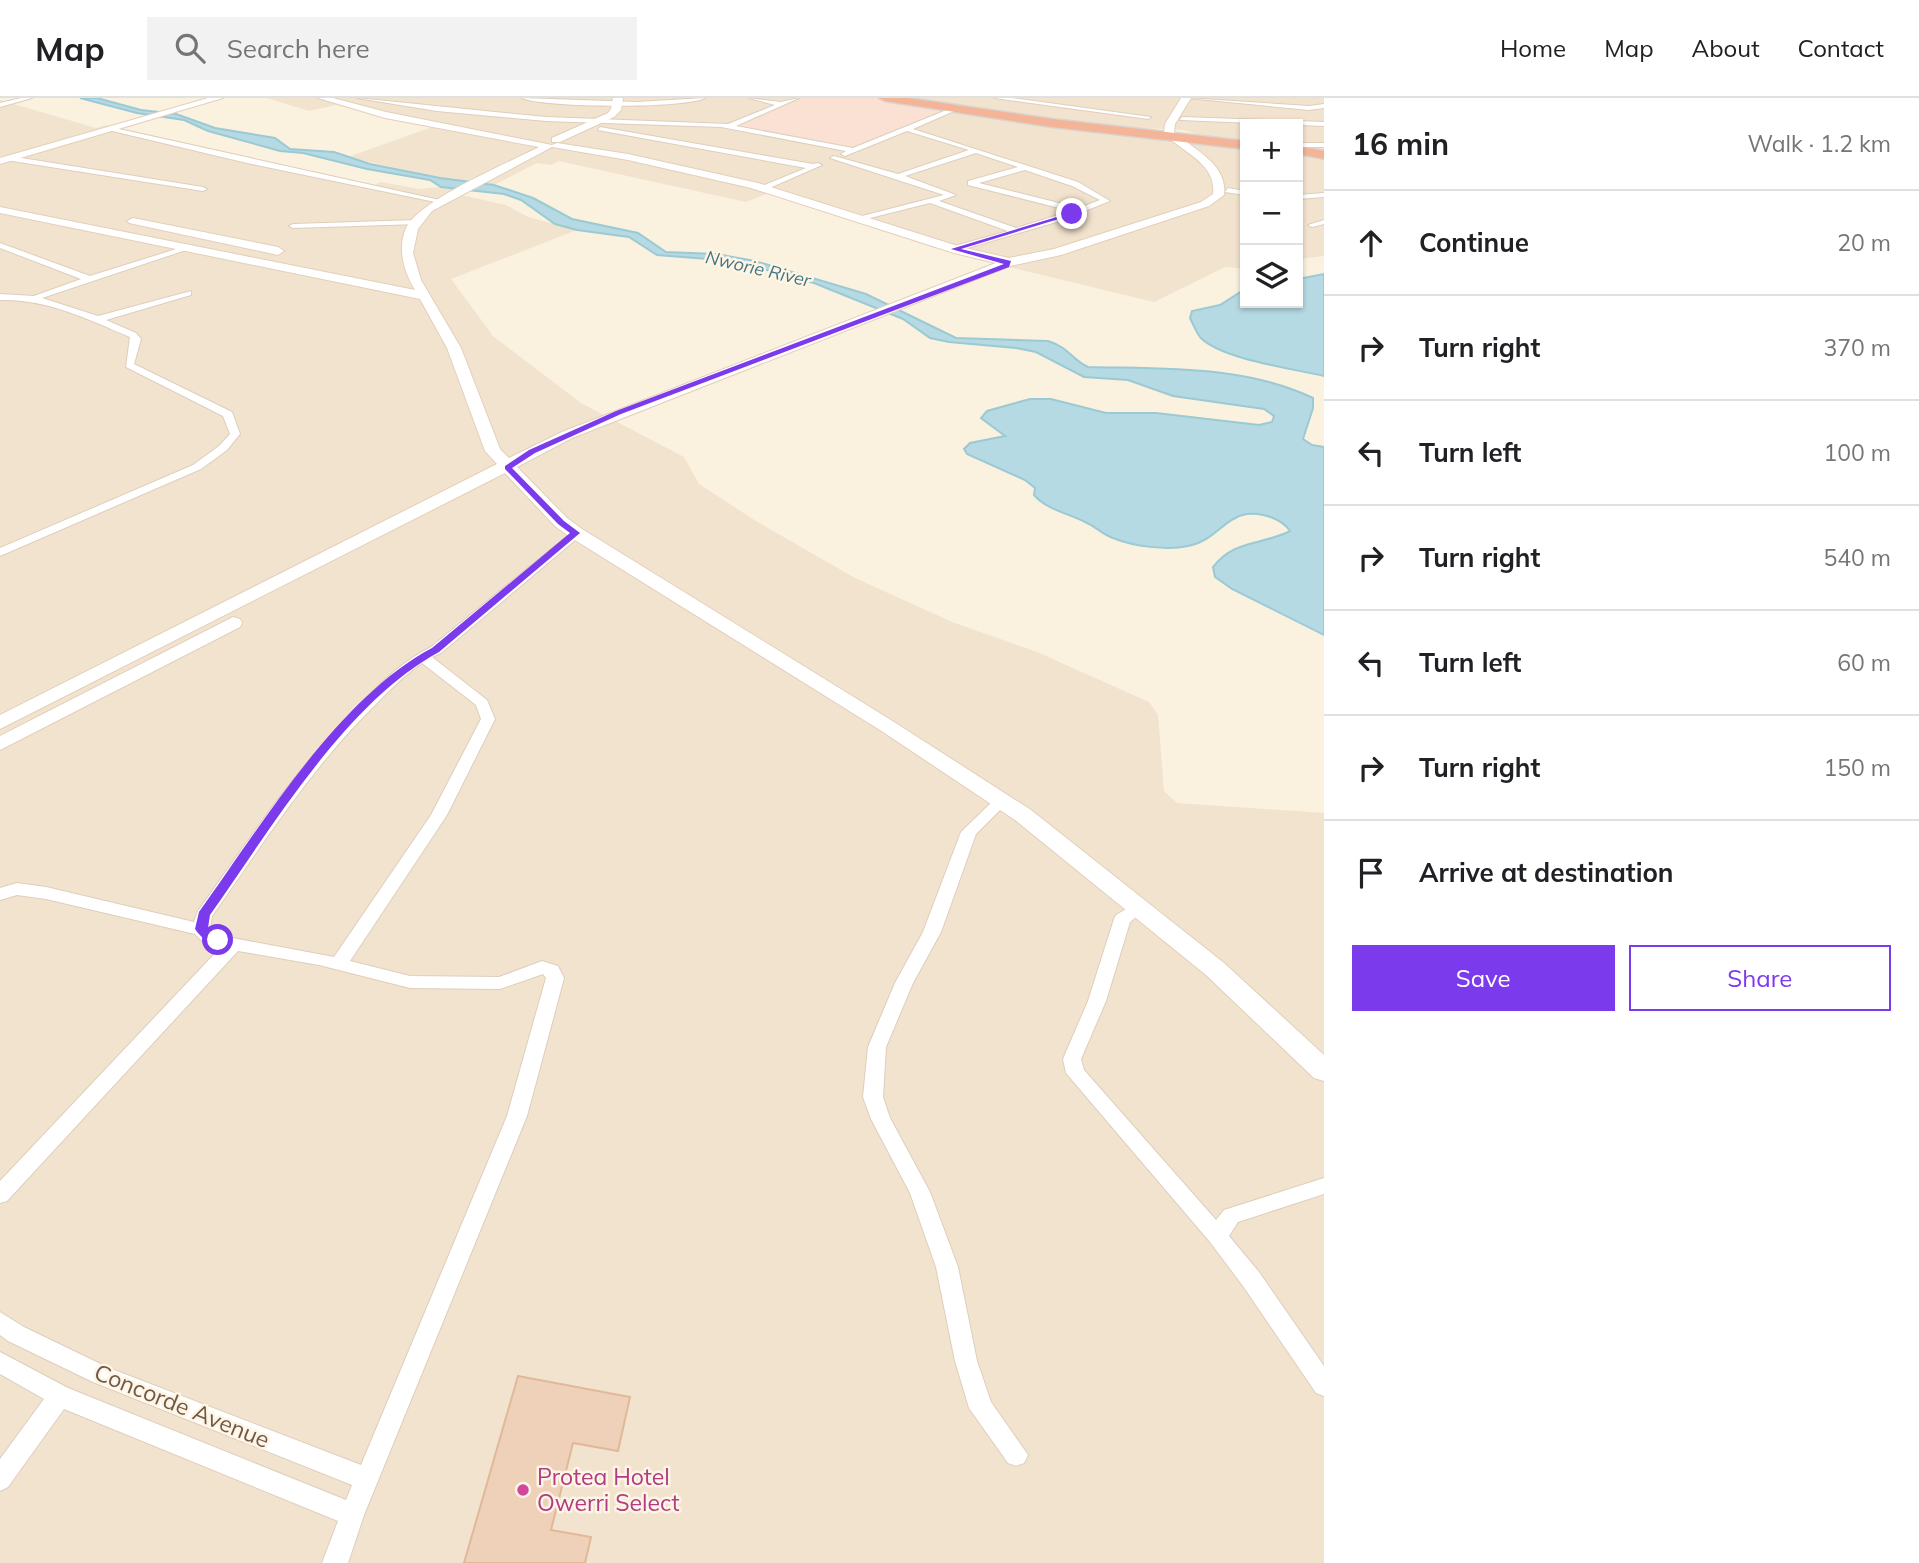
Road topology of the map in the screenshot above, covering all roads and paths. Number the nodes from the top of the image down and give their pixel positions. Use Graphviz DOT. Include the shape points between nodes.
graph roads {
  1 [pos="29,98"];
  2 [pos="207,98"];
  3 [pos="218,98"];
  4 [pos="331,98"];
  5 [pos="360,98"];
  6 [pos="525,98"];
  7 [pos="702,98"];
  8 [pos="752,98"];
  9 [pos="796,98"];
  10 [pos="893,98"];
  11 [pos="997,98"];
  12 [pos="1061,98"];
  13 [pos="1191,98"];
  14 [pos="618,100"];
  15 [pos="782,104"];
  16 [pos="1048,104"];
  17 [pos="0,105"];
  18 [pos="1324,106"];
  19 [pos="957,108"];
  20 [pos="155,114"];
  21 [pos="1148,117"];
  22 [pos="1027,118"];
  23 [pos="600,121"];
  24 [pos="1324,124"];
  25 [pos="587,127"];
  26 [pos="730,127"];
  27 [pos="110,129"];
  28 [pos="908,129"];
  29 [pos="1143,132"];
  30 [pos="1178,132"];
  31 [pos="1198,142"];
  32 [pos="1222,142"];
  33 [pos="553,143"];
  34 [pos="1240,143"];
  35 [pos="1240,143"];
  36 [pos="1324,145"];
  37 [pos="1303,148"];
  38 [pos="853,150"];
  39 [pos="977,150"];
  40 [pos="1303,151"];
  41 [pos="1324,157"];
  42 [pos="834,158"];
  43 [pos="3,159"];
  44 [pos="815,167"];
  45 [pos="1026,167"];
  46 [pos="899,176"];
  47 [pos="768,187"];
  48 [pos="956,188"];
  49 [pos="203,189"];
  50 [pos="1228,190"];
  51 [pos="946,192"];
  52 [pos="1240,192"];
  53 [pos="1324,195"];
  54 [pos="448,197"];
  55 [pos="1303,197"];
  56 [pos="932,201"];
  57 [pos="0,210"];
  58 [pos="1080,211"];
  59 [pos="115,217"];
  60 [pos="864,218"];
  61 [pos="416,222"];
  62 [pos="1324,222"];
  63 [pos="1312,225"];
  64 [pos="293,226"];
  65 [pos="1013,230"];
  66 [pos="0,244"];
  67 [pos="186,247"];
  68 [pos="957,248"];
  69 [pos="296,255"];
  70 [pos="1018,262"];
  71 [pos="92,280"];
  72 [pos="413,284"];
  73 [pos="188,293"];
  74 [pos="0,297"];
  75 [pos="36,297"];
  76 [pos="96,320"];
  77 [pos="512,472"];
  78 [pos="576,533"];
  79 [pos="0,552"];
  80 [pos="422,656"];
  81 [pos="0,723"];
  82 [pos="0,744"];
  83 [pos="1001,801"];
  84 [pos="0,894"];
  85 [pos="1140,907"];
  86 [pos="201,929"];
  87 [pos="235,943"];
  88 [pos="339,963"];
  89 [pos="1324,1071"];
  90 [pos="1324,1186"];
  91 [pos="0,1195"];
  92 [pos="1217,1236"];
  93 [pos="0,1322"];
  94 [pos="0,1362"];
  95 [pos="1324,1385"];
  96 [pos="60,1395"];
  97 [pos="1016,1455"];
  98 [pos="0,1479"];
  99 [pos="368,1479"];
  100 [pos="352,1515"];
  101 [pos="335,1563"];
  1 -- 17 [label="street"];
  2 -- 20 [label="main road"];
  3 -- 20 [label="main road"];
  4 -- 33 [label="main road" via="385,115"];
  5 -- 23 [label="street" via="491,115"];
  6 -- 14 [label="street"];
  7 -- 14 [label="street"];
  8 -- 15 [label="street"];
  9 -- 15 [label="street"];
  10 -- 19 [label="highway"];
  11 -- 16 [label="street"];
  12 -- 16 [label="street"];
  13 -- 18 [label="street"];
  13 -- 30 [label="main road"];
  14 -- 23 [label="main road" via="616,110"];
  15 -- 26 [label="street"];
  16 -- 21 [label="street"];
  16 -- 22 [label="street"];
  19 -- 22 [label="highway"];
  19 -- 28 [label="street"];
  20 -- 27 [label="main road"];
  20 -- 43 [label="main road"];
  22 -- 29 [label="highway"];
  23 -- 25 [label="main road"];
  23 -- 26 [label="street"];
  24 -- 30 [label="street"];
  25 -- 33 [label="main road"];
  25 -- 44 [label="street"];
  26 -- 38 [label="street"];
  27 -- 43 [label="main road"];
  27 -- 54 [label="street" via="247,162"];
  28 -- 38 [label="street"];
  28 -- 39 [label="street"];
  29 -- 30 [label="highway"];
  29 -- 30 [label="highway"];
  30 -- 31 [label="highway"];
  30 -- 32 [label="highway"];
  30 -- 70 [label="main road" via="1215,173 1220,191 1213,200"];
  31 -- 32 [label="highway"];
  31 -- 35 [label="highway"];
  31 -- 50 [label="main road" via="1226,177"];
  32 -- 34 [label="highway"];
  33 -- 47 [label="main road"];
  33 -- 54 [label="main road"];
  36 -- 37 [label="street"];
  38 -- 42 [label="street"];
  39 -- 45 [label="street"];
  39 -- 46 [label="street"];
  40 -- 41 [label="highway"];
  42 -- 44 [label="street"];
  42 -- 46 [label="street"];
  43 -- 49 [label="street"];
  44 -- 47 [label="street"];
  45 -- 58 [label="street" via="1105,200"];
  45 -- 58 [label="street" via="969,184"];
  46 -- 51 [label="street"];
  47 -- 60 [label="main road"];
  48 -- 51 [label="street"];
  50 -- 52 [label="street"];
  50 -- 70 [label="main road" via="1223,199 1203,210 1050,260"];
  51 -- 56 [label="street" via="952,195"];
  53 -- 55 [label="street"];
  54 -- 61 [label="main road"];
  56 -- 60 [label="street"];
  56 -- 65 [label="street"];
  57 -- 67 [label="main road"];
  58 -- 65 [label="street"];
  59 -- 69 [label="main road"];
  60 -- 68 [label="main road"];
  61 -- 64 [label="street"];
  61 -- 72 [label="main road" via="407,253"];
  62 -- 63 [label="street"];
  65 -- 68 [label="street"];
  66 -- 71 [label="street"];
  67 -- 71 [label="street"];
  67 -- 72 [label="main road"];
  68 -- 70 [label="main road"];
  70 -- 77 [label="main road" via="631,416"];
  71 -- 75 [label="street"];
  72 -- 77 [label="main road" via="454,348 493,451"];
  73 -- 76 [label="street"];
  74 -- 75 [label="street"];
  75 -- 76 [label="street"];
  76 -- 79 [label="street" via="136,339 129,365 228,414 235,434 197,467"];
  77 -- 78 [label="main road"];
  77 -- 81 [label="main road"];
  77 -- 82 [label="main road"];
  78 -- 80 [label="street" via="436,650"];
  78 -- 83 [label="main road"];
  80 -- 86 [label="street" via="356,714 303,775 204,915"];
  80 -- 88 [label="street" via="482,704 488,719 472,758 427,836"];
  83 -- 85 [label="main road"];
  83 -- 97 [label="street" via="969,832 932,932 877,1047 873,1097 920,1192 947,1267 966,1361 981,1408"];
  84 -- 86 [label="street" via="17,890 46,893"];
  85 -- 89 [label="main road" via="1215,968"];
  85 -- 92 [label="street" via="1122,919 1097,1001 1072,1059 1075,1073"];
  86 -- 87 [label="street" via="207,936"];
  87 -- 88 [label="street"];
  87 -- 91 [label="street"];
  88 -- 99 [label="street" via="410,982 500,983 542,967 552,970 555,978 517,1116"];
  90 -- 92 [label="street" via="1231,1216"];
  92 -- 95 [label="street"];
  93 -- 99 [label="street, Concorde Avenue" via="101,1375"];
  94 -- 96 [label="street, Concorde Avenue"];
  96 -- 98 [label="street"];
  96 -- 100 [label="street, Concorde Avenue"];
  99 -- 100 [label="street"];
  100 -- 101 [label="street"];
}
